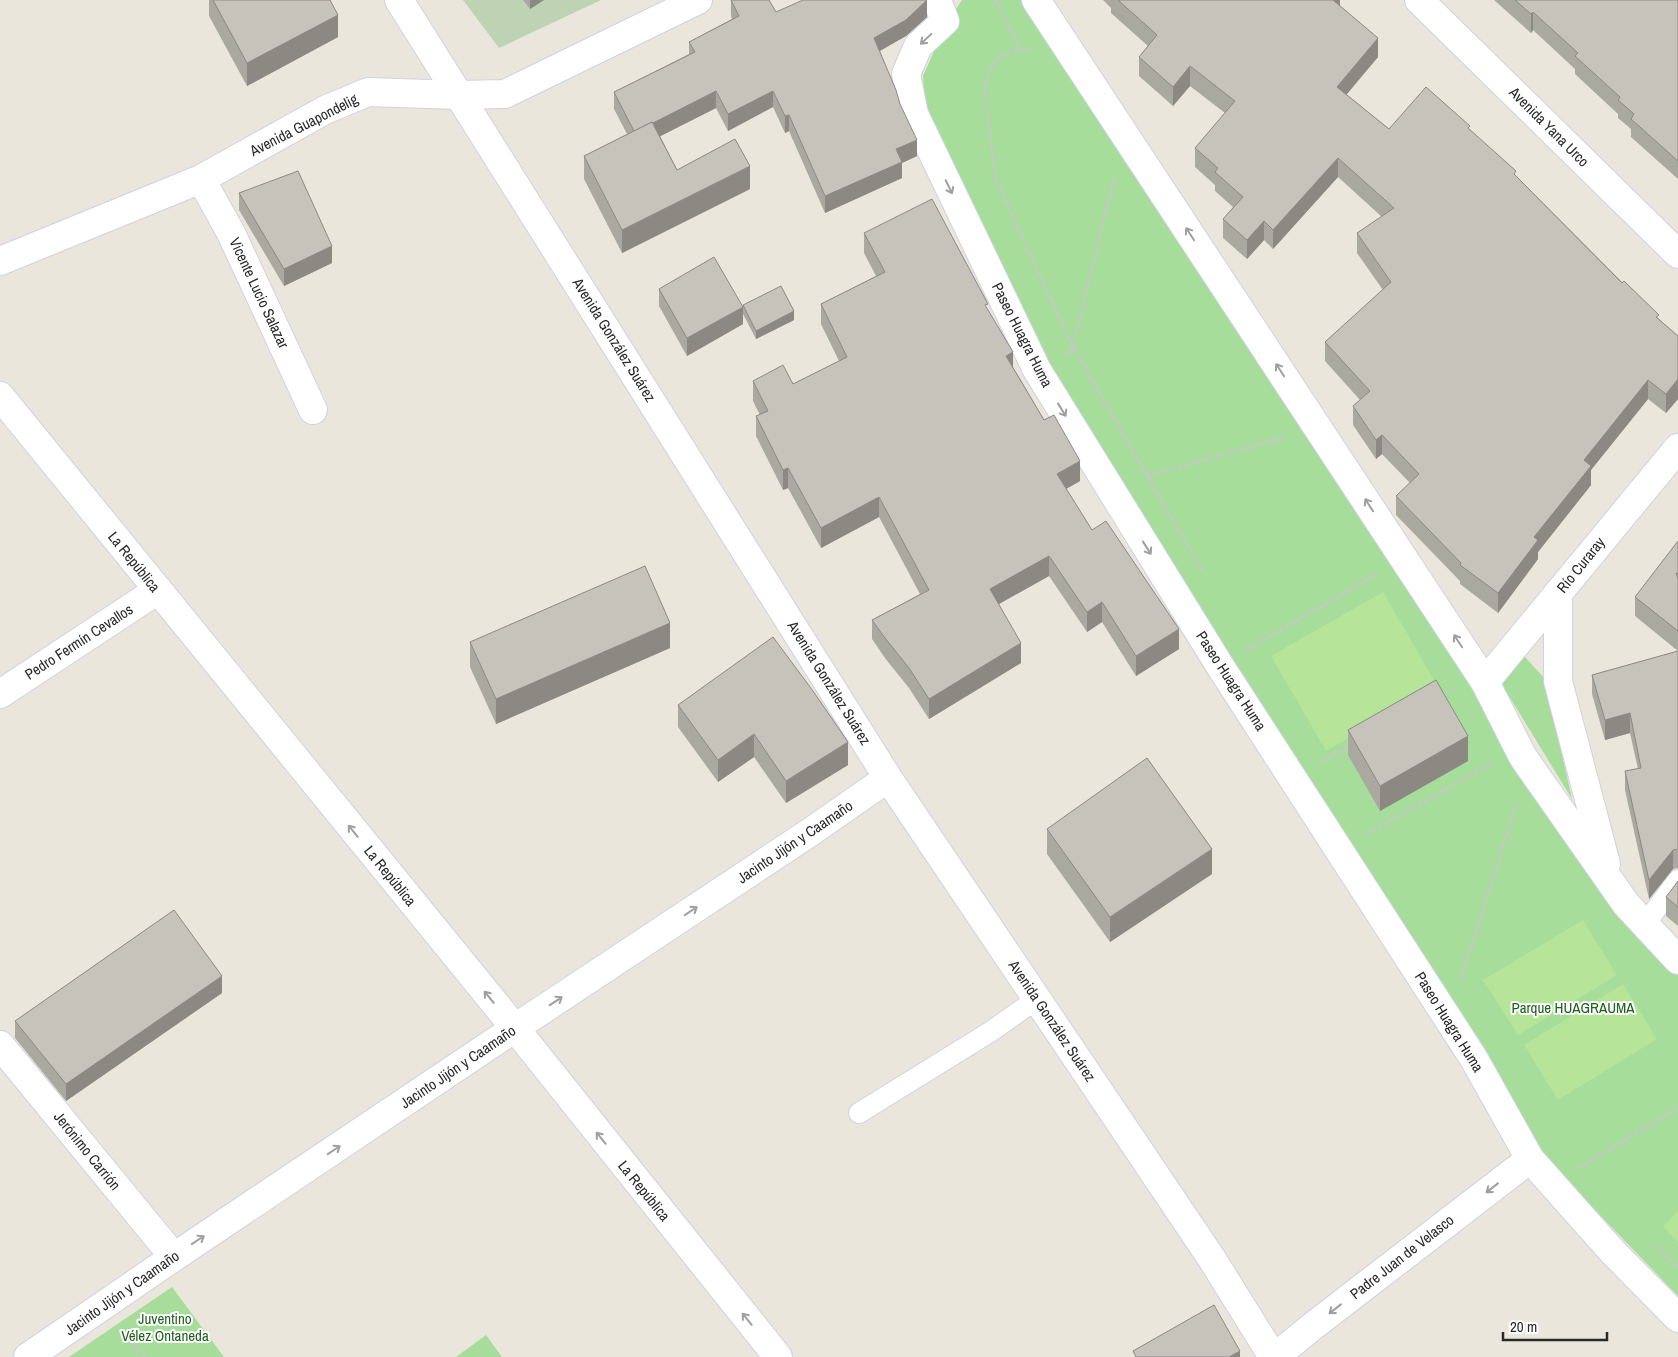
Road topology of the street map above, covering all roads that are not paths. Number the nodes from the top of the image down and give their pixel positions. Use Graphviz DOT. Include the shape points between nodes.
graph roads {
  1 [pos="399,0"];
  2 [pos="698,0"];
  3 [pos="937,0"];
  4 [pos="1036,0"];
  5 [pos="1420,0"];
  6 [pos="459,95"];
  7 [pos="201,179"];
  8 [pos="1678,254"];
  9 [pos="0,261"];
  10 [pos="0,396"];
  11 [pos="313,410"];
  12 [pos="1678,448"];
  13 [pos="158,590"];
  14 [pos="1558,593"];
  15 [pos="1485,682"];
  16 [pos="0,694"];
  17 [pos="888,778"];
  18 [pos="1678,880"];
  19 [pos="1611,882"];
  20 [pos="1644,924"];
  21 [pos="1678,960"];
  22 [pos="1038,1000"];
  23 [pos="514,1028"];
  24 [pos="0,1045"];
  25 [pos="858,1112"];
  26 [pos="1530,1159"];
  27 [pos="174,1257"];
  28 [pos="1678,1318"];
  29 [pos="28,1357"];
  30 [pos="778,1357"];
  31 [pos="1274,1357"];
  1 -- 6 [label="street, Avenida González Suárez"];
  2 -- 6 [label="street, Avenida Guapondelig" via="505,94"];
  3 -- 26 [label="street, Paseo Huagra Huma, one-way" via="945,21 918,46 906,74 914,114 1037,370 1220,666 1474,1059"];
  15 -- 4 [label="street, one-way"];
  5 -- 8 [label="street, Avenida Yana Urco"];
  6 -- 7 [label="street, Avenida Guapondelig" via="368,92 325,110"];
  6 -- 17 [label="street, Avenida González Suárez"];
  7 -- 9 [label="street, Avenida Guapondelig"];
  7 -- 11 [label="street, Vicente Lucio Salazar" via="231,233"];
  10 -- 13 [label="street, La República"];
  12 -- 14 [label="street, Río Curaray"];
  13 -- 16 [label="street, Pedro Fermín Cevallos"];
  23 -- 13 [label="street, La República, one-way"];
  14 -- 15 [label="street, Río Curaray"];
  14 -- 19 [label="street" via="1558,681"];
  15 -- 19 [label="street" via="1523,757"];
  17 -- 22 [label="street, Avenida González Suárez"];
  23 -- 17 [label="street, Jacinto Jijón y Caamaño, one-way" via="809,834"];
  18 -- 20 [label="lane"];
  19 -- 20 [label="street"];
  20 -- 21 [label="street"];
  22 -- 25 [label="lane"];
  22 -- 31 [label="street, Avenida González Suárez"];
  27 -- 23 [label="street, Jacinto Jijón y Caamaño, one-way"];
  30 -- 23 [label="street, La República, one-way"];
  24 -- 27 [label="street, Jerónimo Carrión"];
  26 -- 28 [label="street, Paseo Huagra Huma" via="1611,1250"];
  26 -- 31 [label="street, Padre Juan de Velasco, one-way"];
  27 -- 29 [label="street, Jacinto Jijón y Caamaño"];
}
